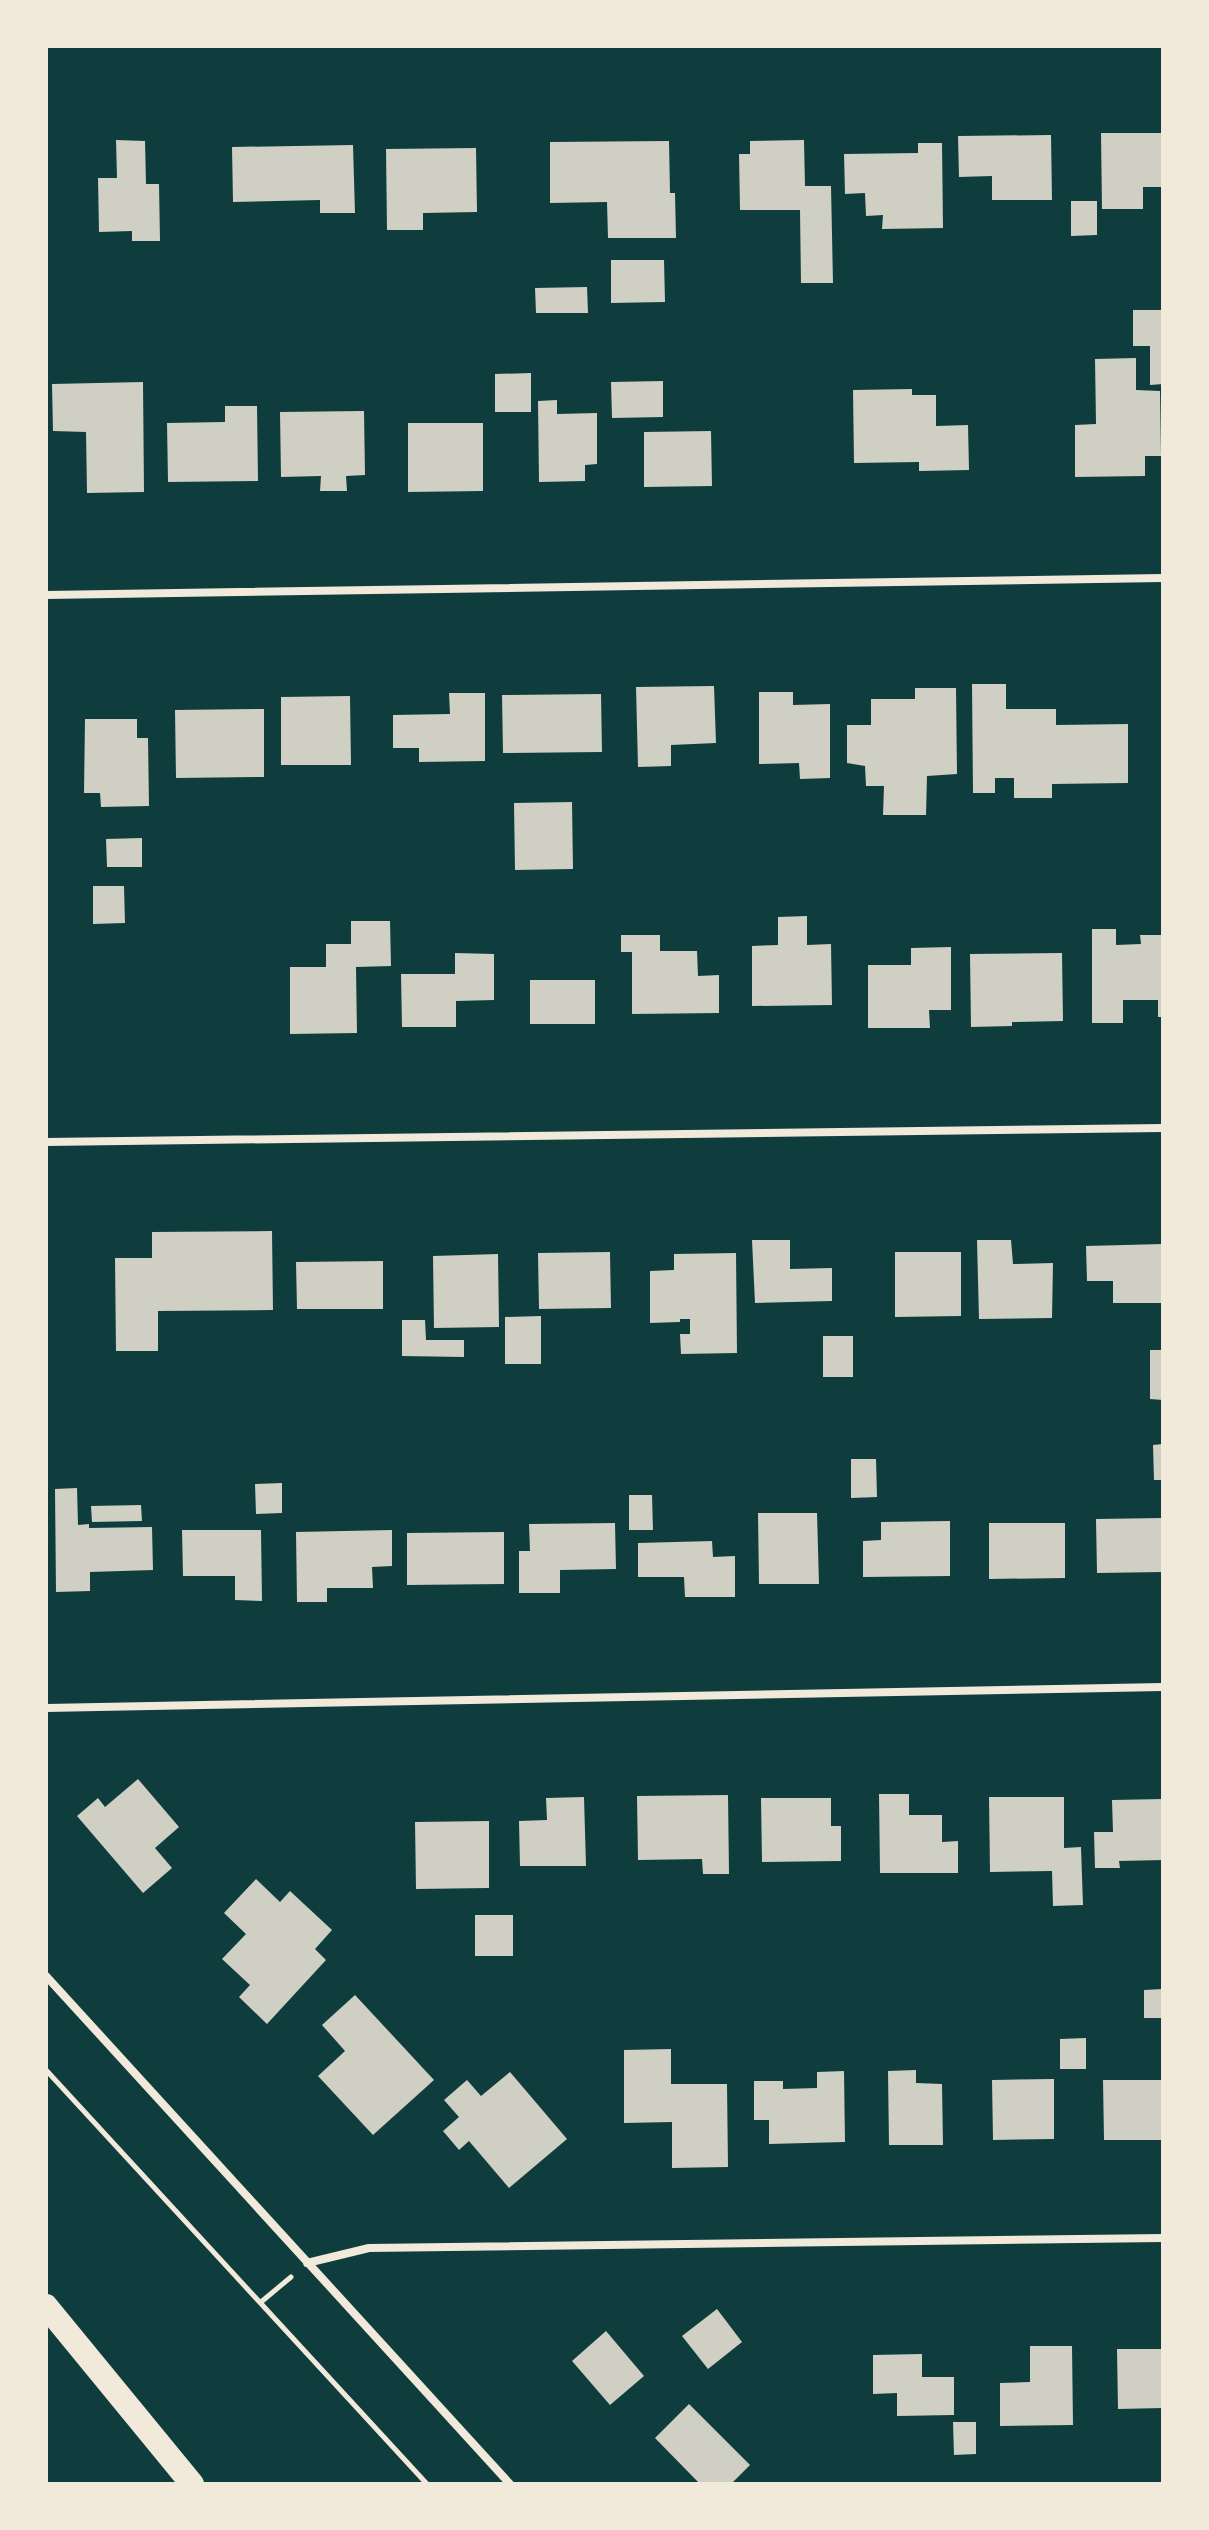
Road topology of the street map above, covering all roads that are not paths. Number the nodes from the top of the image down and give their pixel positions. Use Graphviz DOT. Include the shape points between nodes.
graph roads {
  1 [pos="1163,578"];
  2 [pos="46,595"];
  3 [pos="1163,1128"];
  4 [pos="46,1142"];
  5 [pos="1163,1687"];
  6 [pos="46,1708"];
  7 [pos="46,1976"];
  8 [pos="1163,2238"];
  9 [pos="307,2263"];
  10 [pos="46,2306"];
  11 [pos="192,2484"];
  12 [pos="510,2484"];
  1 -- 2 [label="street"];
  3 -- 4 [label="street"];
  5 -- 6 [label="street"];
  7 -- 9 [label="street"];
  8 -- 9 [label="street" via="369,2248"];
  9 -- 12 [label="street"];
  10 -- 11 [label="highway"];
}
